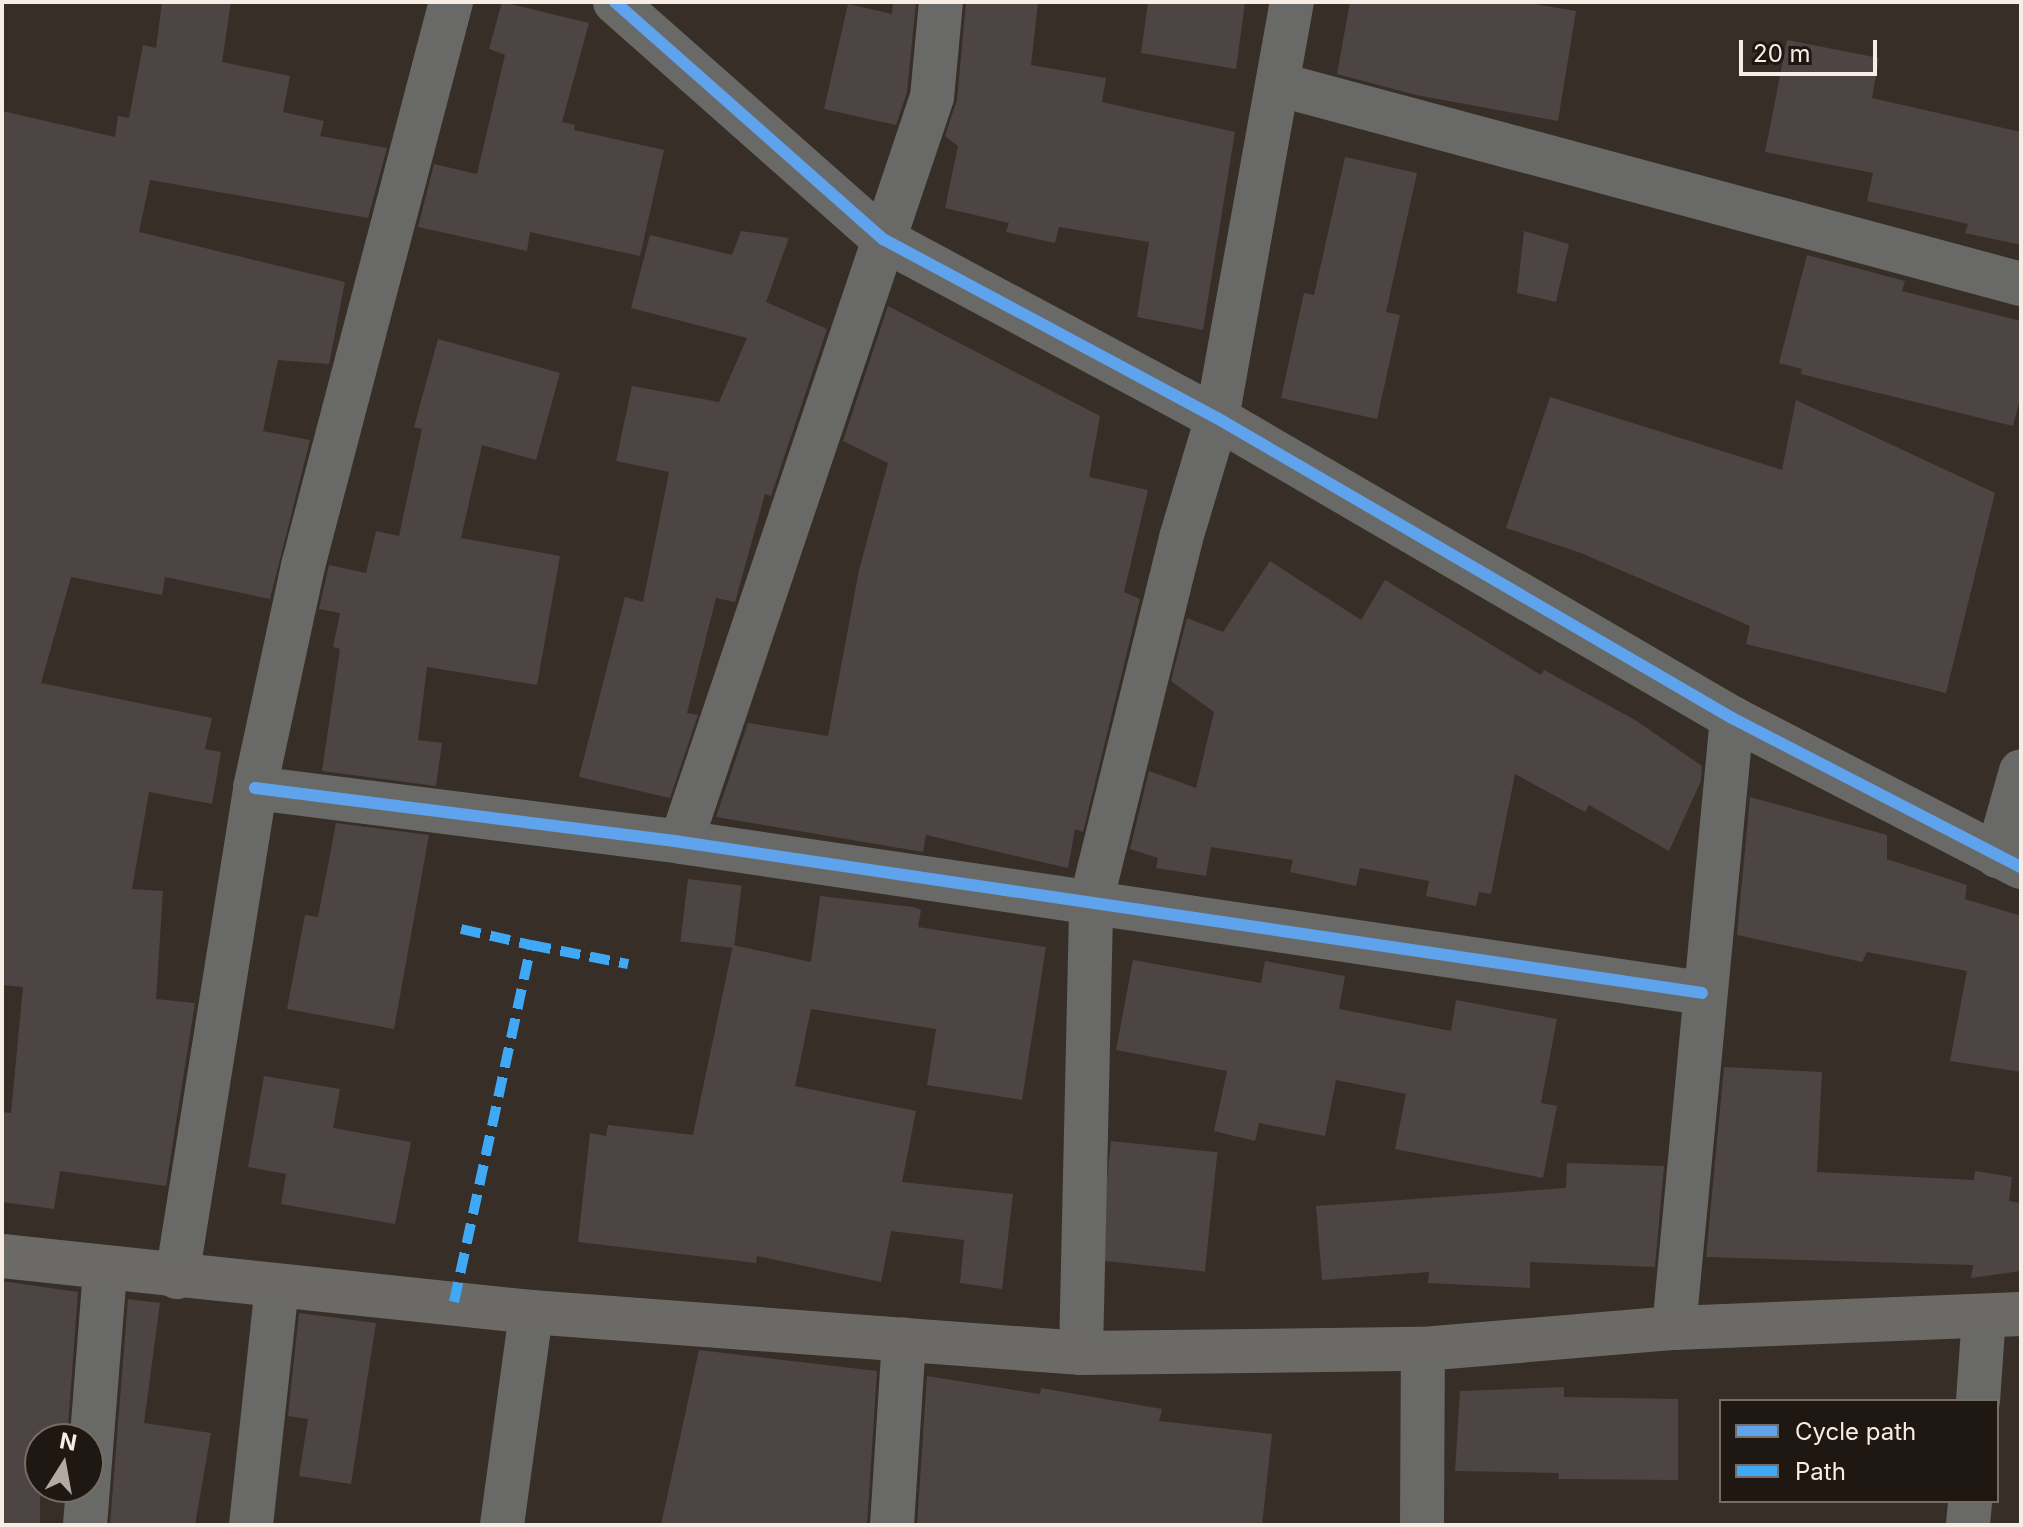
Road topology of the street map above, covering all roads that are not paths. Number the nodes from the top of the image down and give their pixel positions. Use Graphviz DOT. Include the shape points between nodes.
graph roads {
  1 [pos="451,2"];
  2 [pos="615,2"];
  3 [pos="941,2"];
  4 [pos="1292,2"];
  5 [pos="1281,85"];
  6 [pos="883,239"];
  7 [pos="2021,284"];
  8 [pos="1217,418"];
  9 [pos="1732,718"];
  10 [pos="2021,771"];
  11 [pos="255,788"];
  12 [pos="681,842"];
  13 [pos="2009,862"];
  14 [pos="1091,902"];
  15 [pos="1702,993"];
  16 [pos="2,1256"];
  17 [pos="105,1269"];
  18 [pos="177,1277"];
  19 [pos="277,1286"];
  20 [pos="531,1312"];
  21 [pos="2003,1315"];
  22 [pos="1674,1328"];
  23 [pos="904,1339"];
  24 [pos="1423,1349"];
  25 [pos="1081,1353"];
  26 [pos="1979,1399"];
  27 [pos="1970,1503"];
  28 [pos="85,1525"];
  29 [pos="251,1525"];
  30 [pos="502,1525"];
  31 [pos="892,1525"];
  32 [pos="1422,1525"];
  33 [pos="1968,1525"];
  1 -- 11 [label="street" via="303,566"];
  2 -- 6 [label="street"];
  3 -- 6 [label="street" via="932,97"];
  4 -- 5 [label="street"];
  5 -- 7 [label="street"];
  5 -- 8 [label="street"];
  6 -- 8 [label="street"];
  6 -- 12 [label="street"];
  8 -- 9 [label="street"];
  8 -- 14 [label="street" via="1181,538"];
  9 -- 13 [label="street"];
  9 -- 15 [label="street"];
  10 -- 13 [label="street"];
  11 -- 12 [label="street"];
  11 -- 18 [label="street"];
  12 -- 14 [label="street"];
  14 -- 15 [label="street"];
  14 -- 25 [label="street"];
  15 -- 22 [label="street"];
  16 -- 17 [label="main road"];
  17 -- 18 [label="main road"];
  17 -- 28 [label="street"];
  18 -- 19 [label="main road"];
  19 -- 20 [label="main road"];
  19 -- 29 [label="street"];
  20 -- 23 [label="main road"];
  20 -- 30 [label="street"];
  21 -- 22 [label="main road"];
  21 -- 26 [label="street"];
  22 -- 24 [label="main road"];
  23 -- 25 [label="main road"];
  23 -- 31 [label="street"];
  24 -- 25 [label="main road"];
  24 -- 32 [label="street"];
  27 -- 33 [label="street"];
}
